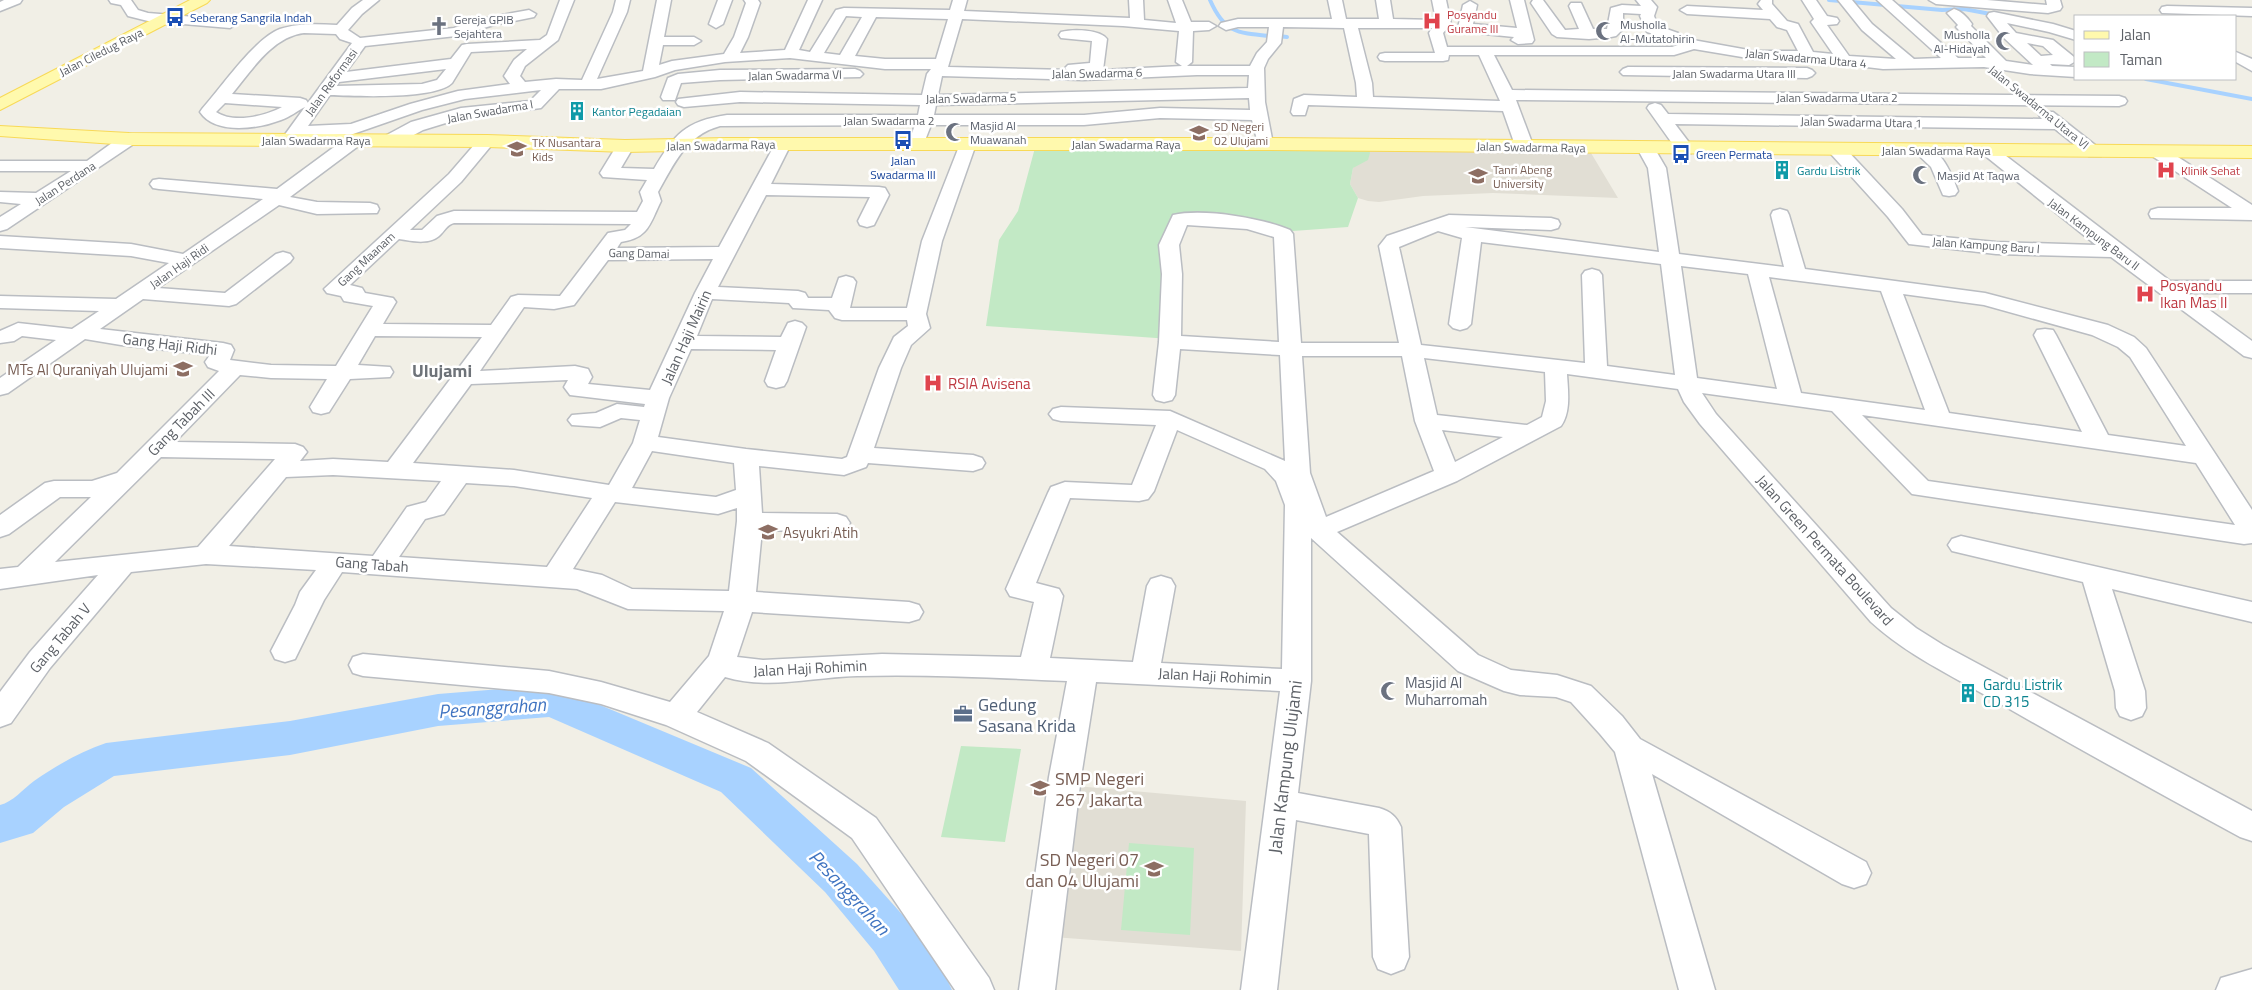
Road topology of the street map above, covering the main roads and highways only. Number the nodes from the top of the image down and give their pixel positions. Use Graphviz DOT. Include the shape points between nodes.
graph roads {
  1 [pos="181,0"];
  2 [pos="202,0"];
  3 [pos="0,93"];
  4 [pos="0,105"];
  5 [pos="0,131"];
  6 [pos="2248,154"];
  1 -- 3 [label="main road, Jalan Ciledug Raya"];
  2 -- 4 [label="main road, Jalan Ciledug Raya"];
  5 -- 6 [label="main road, Jalan Swadarma Raya" via="129,139 295,132 355,140 625,146 1266,144"];
}
